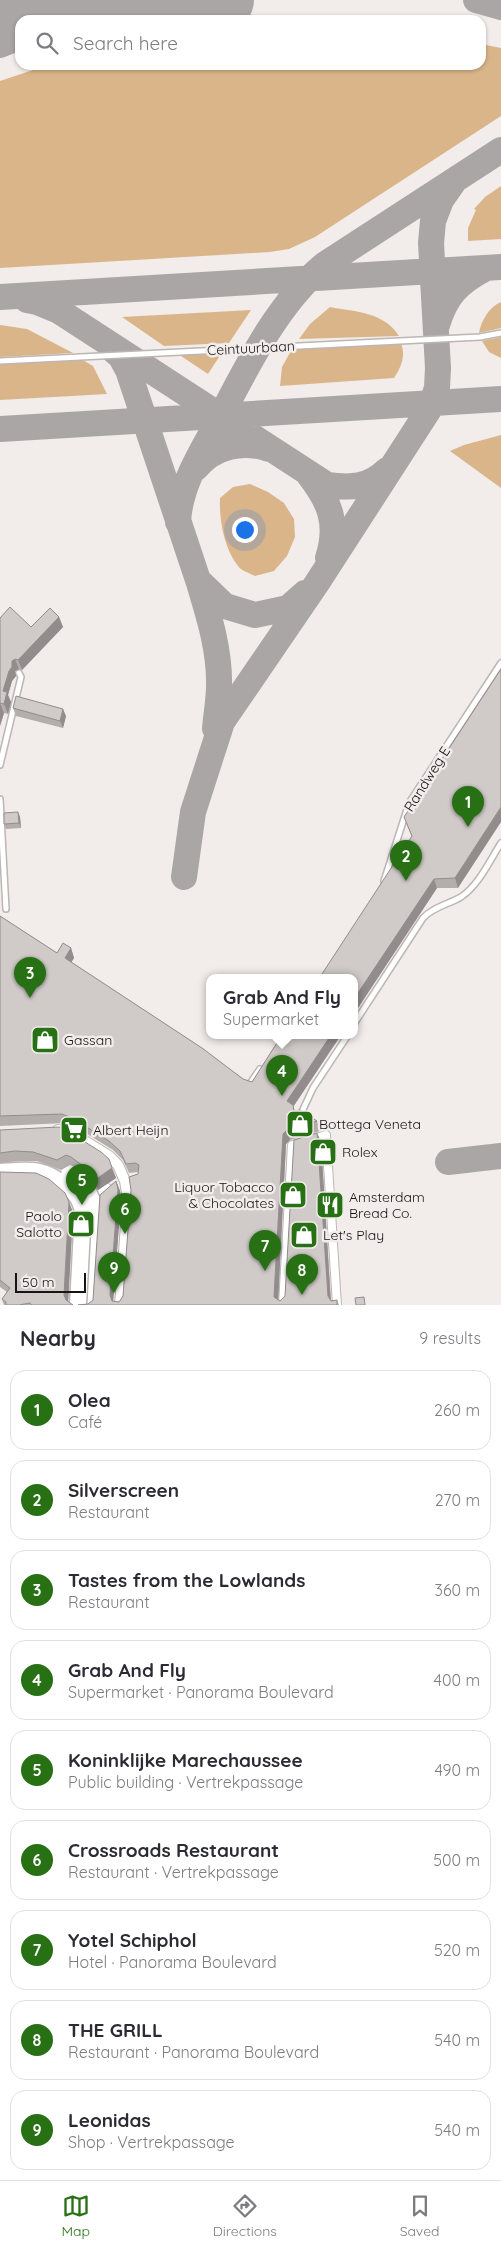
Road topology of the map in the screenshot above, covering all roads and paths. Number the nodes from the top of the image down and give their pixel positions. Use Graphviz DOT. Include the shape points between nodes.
graph roads {
  1 [pos="501,332"];
  2 [pos="0,361"];
  3 [pos="501,663"];
  4 [pos="19,673"];
  5 [pos="0,765"];
  6 [pos="0,799"];
  7 [pos="501,842"];
  8 [pos="382,884"];
  9 [pos="6,909"];
  10 [pos="358,1018"];
  11 [pos="345,1039"];
  12 [pos="263,1065"];
  13 [pos="249,1085"];
  14 [pos="300,1117"];
  15 [pos="49,1130"];
  16 [pos="0,1163"];
  17 [pos="0,1172"];
  18 [pos="137,1179"];
  19 [pos="125,1181"];
  20 [pos="87,1189"];
  21 [pos="107,1189"];
  22 [pos="94,1205"];
  23 [pos="78,1305"];
  24 [pos="88,1305"];
  25 [pos="120,1305"];
  26 [pos="283,1305"];
  27 [pos="336,1305"];
  1 -- 2 [label="lane, Ceintuurbaan" via="480,337"];
  3 -- 8 [label="lane, Randweg E" via="409,804"];
  4 -- 5 [label="lane" via="21,677"];
  6 -- 9 [label="lane"];
  7 -- 10 [label="lane" via="469,890 420,918"];
  11 -- 14 [label="lane" via="313,1088"];
  12 -- 13 [label="lane"];
  15 -- 19 [label="street" via="72,1133 109,1156 118,1165"];
  16 -- 20 [label="main road, bridge" via="46,1162"];
  17 -- 23 [label="main road, bridge" via="42,1171 55,1177 80,1200 83,1211"];
  18 -- 19 [label="street"];
  19 -- 21 [label="street"];
  19 -- 25 [label="street" via="128,1199"];
  20 -- 21 [label="street"];
  20 -- 22 [label="main road, bridge"];
  21 -- 22 [label="street"];
  22 -- 24 [label="main road"];
  26 -- 27 [label="street" via="292,1145 326,1135"];
}
